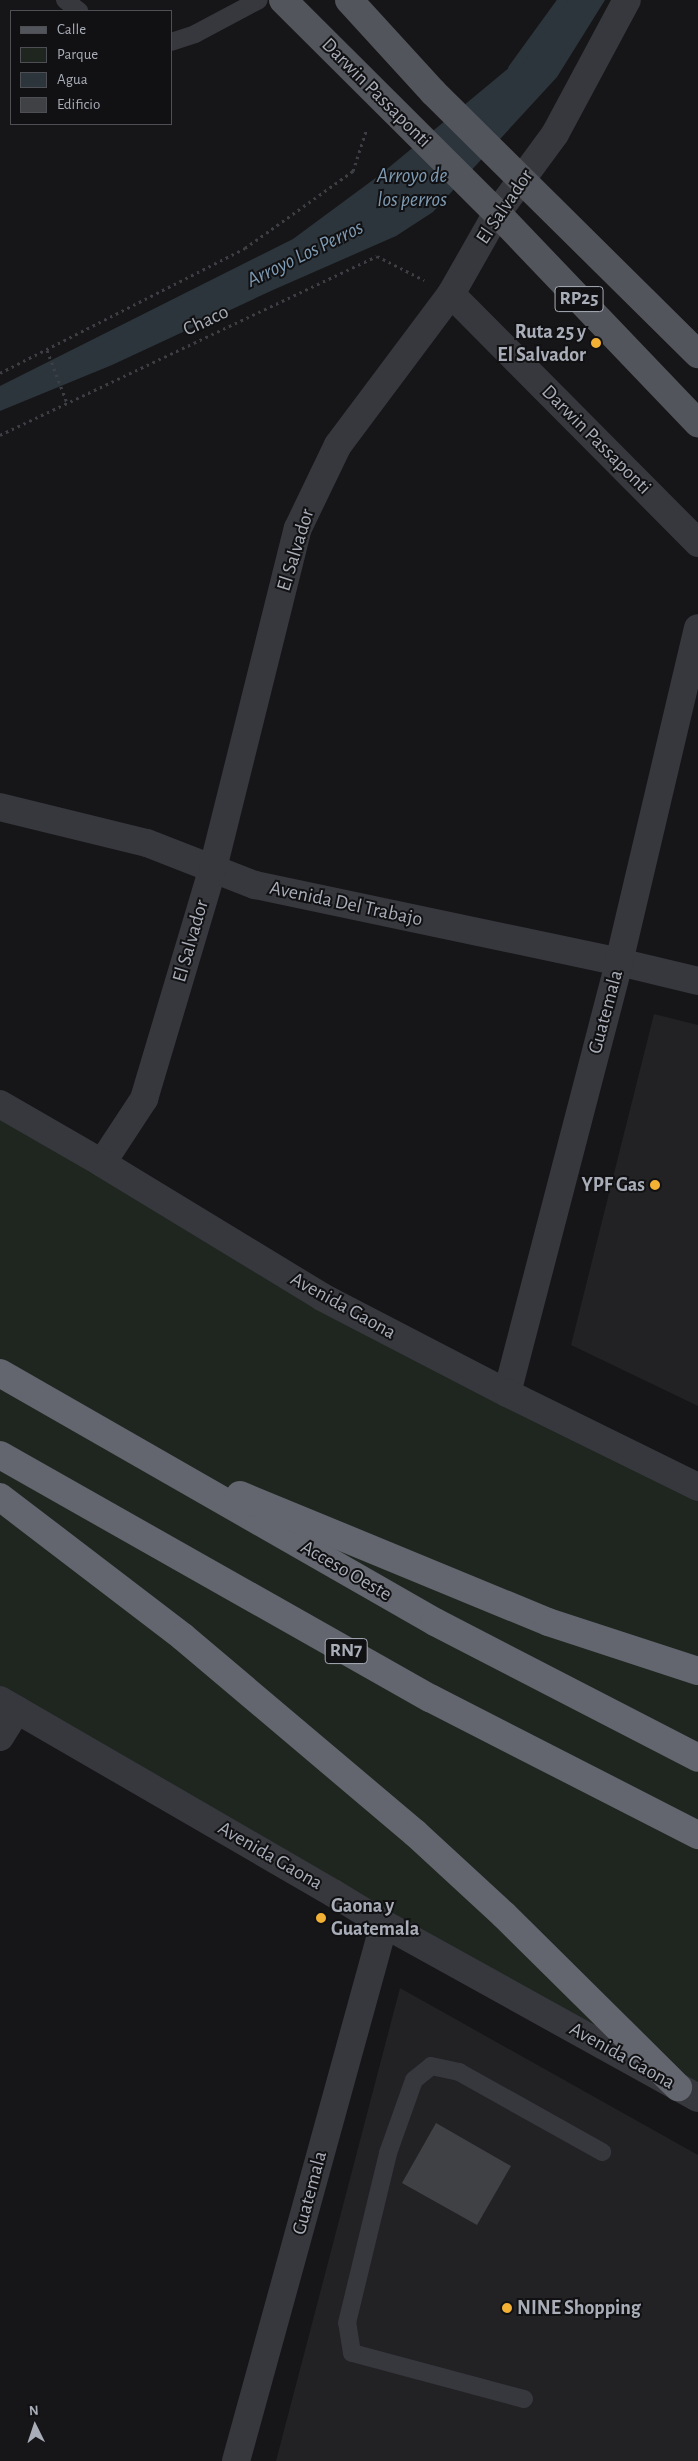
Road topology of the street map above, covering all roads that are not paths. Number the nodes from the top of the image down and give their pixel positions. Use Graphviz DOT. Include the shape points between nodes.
graph roads {
  1 [pos="65,0"];
  2 [pos="259,0"];
  3 [pos="283,0"];
  4 [pos="349,0"];
  5 [pos="627,0"];
  6 [pos="78,10"];
  7 [pos="172,42"];
  8 [pos="523,179"];
  9 [pos="496,213"];
  10 [pos="451,294"];
  11 [pos="698,354"];
  12 [pos="698,423"];
  13 [pos="698,543"];
  14 [pos="698,628"];
  15 [pos="0,807"];
  16 [pos="213,868"];
  17 [pos="619,962"];
  18 [pos="698,981"];
  19 [pos="0,1104"];
  20 [pos="102,1163"];
  21 [pos="0,1373"];
  22 [pos="507,1393"];
  23 [pos="130,1449"];
  24 [pos="0,1455"];
  25 [pos="698,1487"];
  26 [pos="0,1497"];
  27 [pos="698,1671"];
  28 [pos="8,1705"];
  29 [pos="0,1737"];
  30 [pos="698,1758"];
  31 [pos="698,1835"];
  32 [pos="384,1924"];
  33 [pos="688,2092"];
  34 [pos="602,2152"];
  35 [pos="524,2399"];
  36 [pos="236,2461"];
  1 -- 6 [label="lane"];
  2 -- 7 [label="lane" via="195,34"];
  3 -- 9 [label="main road, Darwin Passaponti / RP25"];
  4 -- 8 [label="main road, Darwin Passaponti / RP25" via="433,92"];
  5 -- 8 [label="street, El Salvador" via="555,134"];
  8 -- 9 [label="street, El Salvador"];
  8 -- 11 [label="main road, Darwin Passaponti / RP25"];
  9 -- 10 [label="street, El Salvador"];
  9 -- 12 [label="main road, Darwin Passaponti / RP25"];
  10 -- 13 [label="street, Darwin Passaponti"];
  10 -- 16 [label="street, El Salvador" via="338,446 298,528"];
  14 -- 17 [label="street, Guatemala"];
  15 -- 16 [label="street, Avenida Del Trabajo" via="147,843"];
  16 -- 17 [label="street, Avenida Del Trabajo" via="255,885"];
  16 -- 20 [label="street, El Salvador" via="144,1099"];
  17 -- 18 [label="street, Avenida Del Trabajo"];
  17 -- 22 [label="street, Guatemala"];
  19 -- 20 [label="street, Avenida Gaona"];
  20 -- 22 [label="street, Avenida Gaona" via="322,1296"];
  21 -- 23 [label="highway, Acceso Oeste"];
  22 -- 25 [label="street, Avenida Gaona"];
  23 -- 27 [label="highway" via="548,1622"];
  23 -- 30 [label="highway, Acceso Oeste" via="435,1622"];
  24 -- 31 [label="highway, RN7" via="430,1698"];
  26 -- 33 [label="highway" via="183,1637 414,1833"];
  28 -- 29 [label="street"];
  28 -- 32 [label="street, Avenida Gaona"];
  32 -- 33 [label="street, Avenida Gaona"];
  32 -- 36 [label="street, Guatemala"];
  34 -- 35 [label="lane" via="459,2072 431,2066 414,2080 388,2153 347,2323 352,2353"];
}
